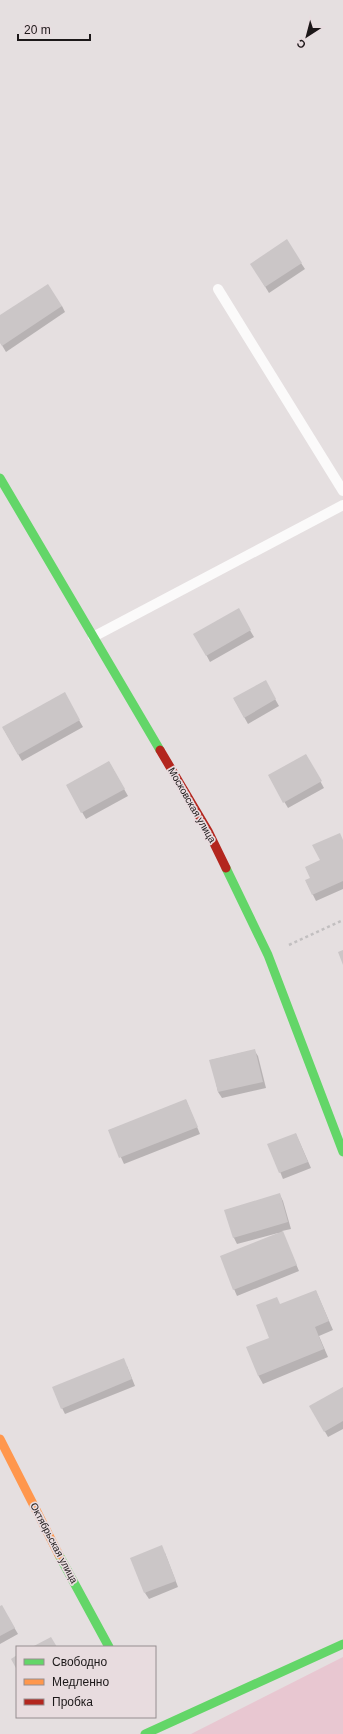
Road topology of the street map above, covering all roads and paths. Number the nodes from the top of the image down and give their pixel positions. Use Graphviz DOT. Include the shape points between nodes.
graph roads {
  1 [pos="218,289"];
  2 [pos="0,478"];
  3 [pos="343,491"];
  4 [pos="343,505"];
  5 [pos="93,637"];
  6 [pos="343,920"];
  7 [pos="268,955"];
  8 [pos="343,1152"];
  9 [pos="0,1439"];
  10 [pos="343,1644"];
  11 [pos="108,1646"];
  12 [pos="145,1734"];
  1 -- 3 [label="lane"];
  2 -- 5 [label="street, Московская улица"];
  4 -- 5 [label="lane"];
  5 -- 7 [label="street, Московская улица" via="208,831"];
  6 -- 7 [label="path"];
  7 -- 8 [label="street, Московская улица"];
  9 -- 11 [label="street, Октябрьская улица"];
  10 -- 12 [label="street"];
}
